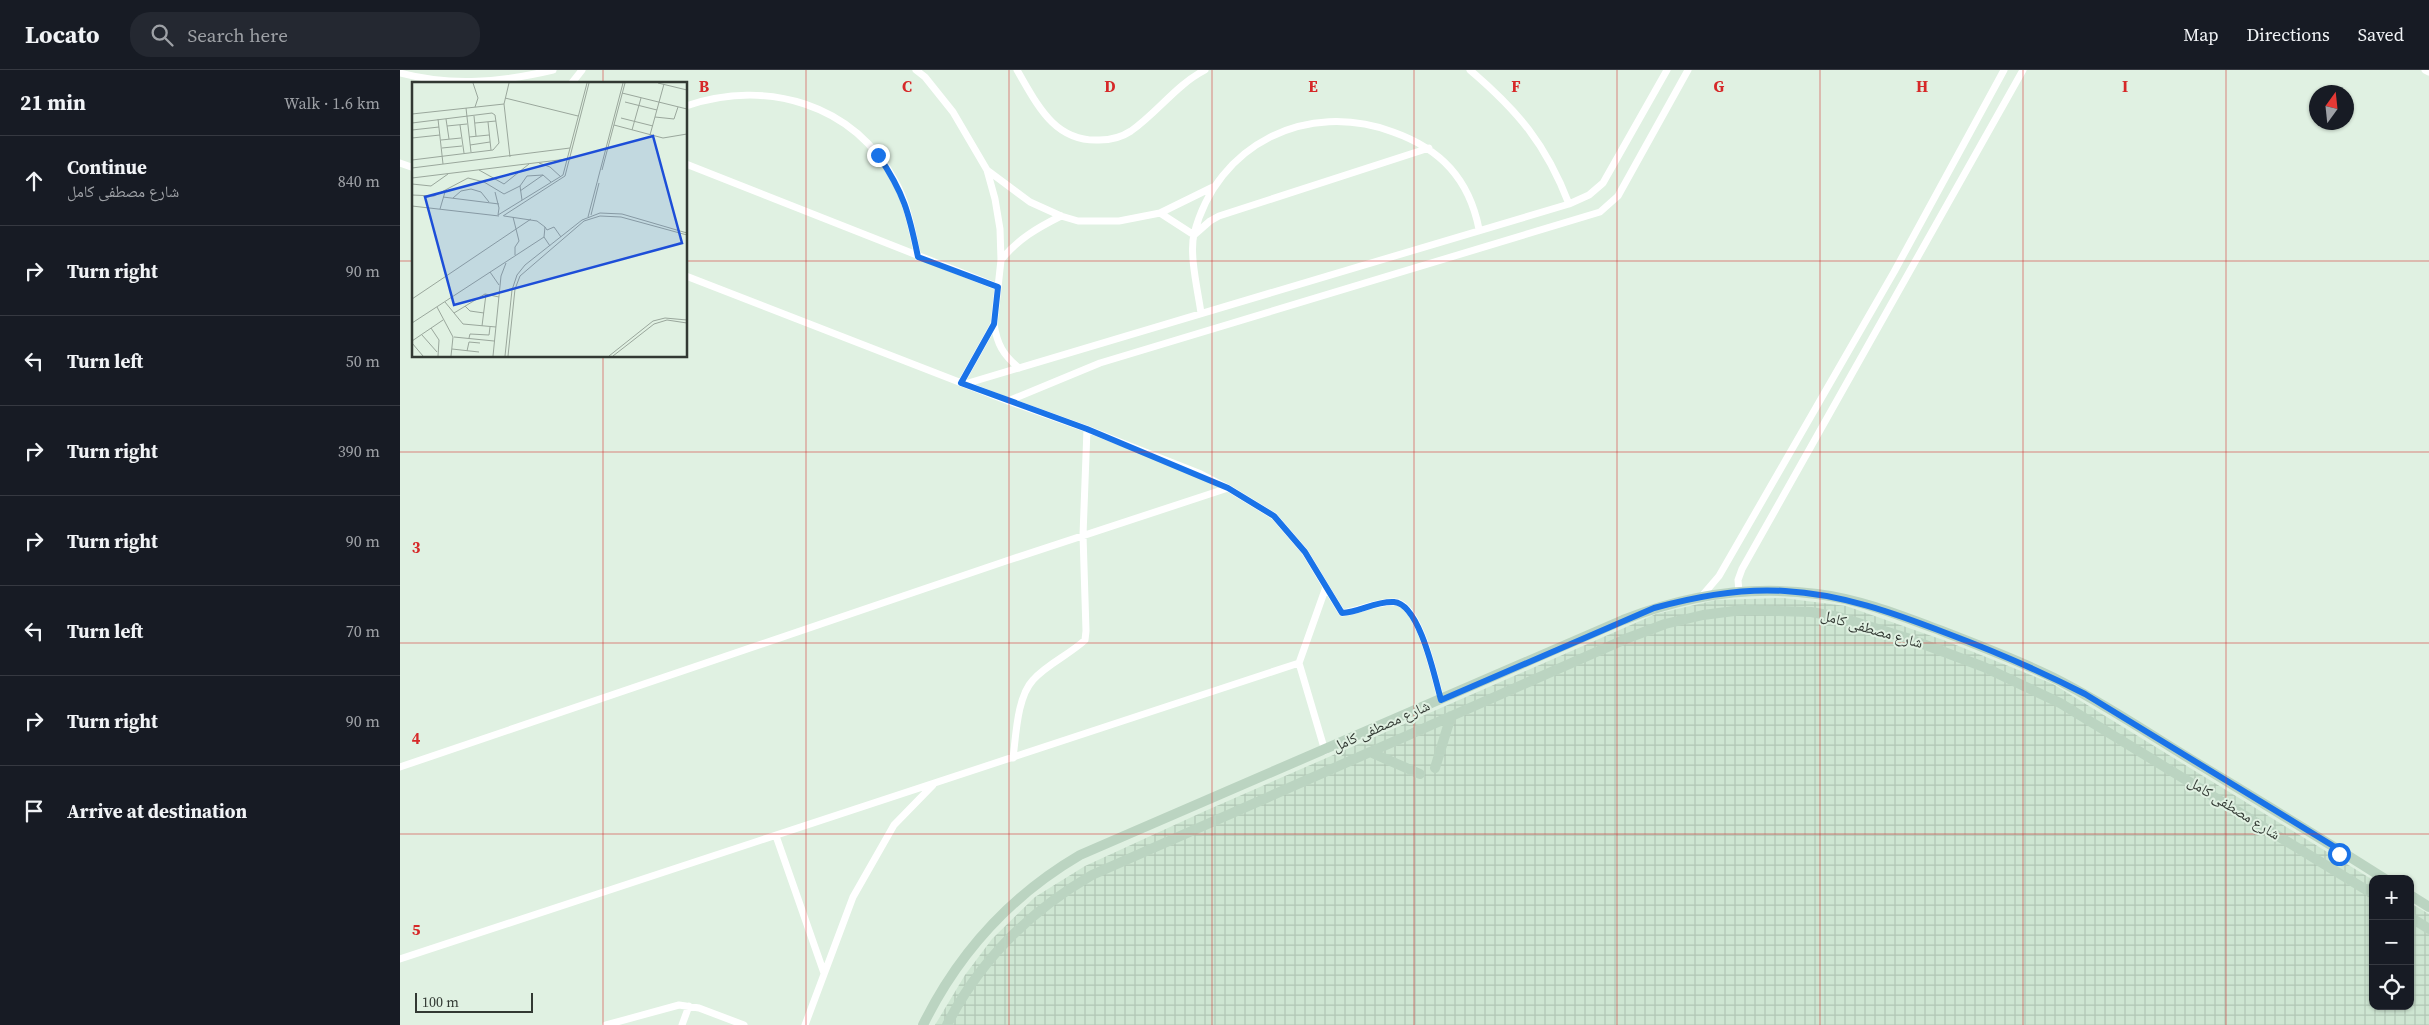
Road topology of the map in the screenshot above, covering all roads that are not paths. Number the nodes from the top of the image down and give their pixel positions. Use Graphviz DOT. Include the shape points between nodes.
graph roads {
  1 [pos="553,70"];
  2 [pos="582,70"];
  3 [pos="916,70"];
  4 [pos="1017,70"];
  5 [pos="1206,70"];
  6 [pos="1470,70"];
  7 [pos="1667,70"];
  8 [pos="1688,70"];
  9 [pos="2004,70"];
  10 [pos="2024,70"];
  11 [pos="2425,70"];
  12 [pos="2429,72"];
  13 [pos="400,74"];
  14 [pos="467,82"];
  15 [pos="505,82"];
  16 [pos="572,82"];
  17 [pos="688,105"];
  18 [pos="1429,148"];
  19 [pos="400,163"];
  20 [pos="688,165"];
  21 [pos="412,167"];
  22 [pos="987,170"];
  23 [pos="1213,187"];
  24 [pos="1569,204"];
  25 [pos="1160,213"];
  26 [pos="1061,216"];
  27 [pos="1479,229"];
  28 [pos="1194,235"];
  29 [pos="918,257"];
  30 [pos="1001,260"];
  31 [pos="688,277"];
  32 [pos="998,287"];
  33 [pos="1201,313"];
  34 [pos="994,324"];
  35 [pos="1019,368"];
  36 [pos="963,384"];
  37 [pos="1008,401"];
  38 [pos="1087,429"];
  39 [pos="1228,488"];
  40 [pos="1083,535"];
  41 [pos="1326,587"];
  42 [pos="1739,592"];
  43 [pos="1701,597"];
  44 [pos="1935,629"];
  45 [pos="1928,645"];
  46 [pos="1299,663"];
  47 [pos="1441,700"];
  48 [pos="1411,713"];
  49 [pos="1451,716"];
  50 [pos="1397,720"];
  51 [pos="1418,731"];
  52 [pos="1404,737"];
  53 [pos="1325,751"];
  54 [pos="1370,752"];
  55 [pos="1013,758"];
  56 [pos="400,767"];
  57 [pos="1435,768"];
  58 [pos="1420,774"];
  59 [pos="935,783"];
  60 [pos="2311,833"];
  61 [pos="776,836"];
  62 [pos="2301,849"];
  63 [pos="2343,852"];
  64 [pos="2334,870"];
  65 [pos="2379,875"];
  66 [pos="2369,892"];
  67 [pos="2414,898"];
  68 [pos="2429,907"];
  69 [pos="2414,920"];
  70 [pos="2429,929"];
  71 [pos="400,959"];
  72 [pos="824,973"];
  73 [pos="690,1006"];
  74 [pos="606,1025"];
  75 [pos="682,1025"];
  76 [pos="744,1025"];
  77 [pos="805,1025"];
  78 [pos="923,1025"];
  79 [pos="947,1025"];
  1 -- 15 [label="street"];
  2 -- 16 [label="street"];
  3 -- 22 [label="street" via="953,112"];
  4 -- 5 [label="street" via="1048,121 1066,134 1087,141 1110,140 1130,132 1189,78"];
  6 -- 24 [label="street" via="1502,97 1532,132 1557,171"];
  7 -- 24 [label="street" via="1603,183 1589,195"];
  8 -- 37 [label="street" via="1618,196 1600,212 1100,363"];
  9 -- 43 [label="street" via="1894,272 1719,576"];
  10 -- 42 [label="street" via="1742,569 1738,580"];
  11 -- 12 [label="street"];
  13 -- 14 [label="street"];
  17 -- 29 [label="street" via="740,94 772,95 802,102 831,115 873,149 895,180 908,209"];
  18 -- 23 [label="street" via="1377,125 1322,121 1270,136 1247,151"];
  18 -- 27 [label="street" via="1464,185 1474,206"];
  18 -- 28 [label="street" via="1219,216"];
  19 -- 21 [label="street"];
  20 -- 29 [label="street"];
  22 -- 26 [label="street" via="1030,202"];
  22 -- 30 [label="street" via="999,222"];
  23 -- 25 [label="street"];
  23 -- 28 [label="street"];
  24 -- 27 [label="street"];
  25 -- 26 [label="street" via="1119,221 1078,221"];
  25 -- 28 [label="street"];
  26 -- 30 [label="street" via="1014,244"];
  27 -- 33 [label="street"];
  28 -- 33 [label="street"];
  29 -- 32 [label="street"];
  30 -- 32 [label="street"];
  31 -- 36 [label="street"];
  32 -- 34 [label="street"];
  33 -- 35 [label="street"];
  34 -- 35 [label="street" via="997,341 1005,356"];
  34 -- 36 [label="street"];
  35 -- 36 [label="street"];
  36 -- 37 [label="street"];
  37 -- 38 [label="street"];
  38 -- 39 [label="street"];
  38 -- 40 [label="street"];
  39 -- 40 [label="street"];
  39 -- 41 [label="street" via="1274,516 1305,552"];
  40 -- 55 [label="street" via="1085,640 1033,679 1025,692"];
  40 -- 56 [label="street"];
  41 -- 46 [label="street"];
  41 -- 47 [label="street" via="1342,613 1374,604 1396,602 1403,605 1423,638"];
  42 -- 43 [label="street, شارع مصطفى كامل"];
  42 -- 44 [label="street, شارع مصطفى كامل" via="1819,594 1888,612"];
  43 -- 47 [label="street, شارع مصطفى كامل" via="1654,608"];
  44 -- 45 [label="street"];
  44 -- 60 [label="street, شارع مصطفى كامل" via="2024,664 2085,694"];
  45 -- 49 [label="street, شارع مصطفى كامل" via="1867,625 1811,612 1742,610 1703,615 1665,624 1628,638"];
  45 -- 62 [label="street, شارع مصطفى كامل" via="2060,703"];
  46 -- 53 [label="street"];
  46 -- 55 [label="street"];
  47 -- 48 [label="street, شارع مصطفى كامل"];
  48 -- 50 [label="street, شارع مصطفى كامل"];
  48 -- 51 [label="street"];
  49 -- 51 [label="street, شارع مصطفى كامل"];
  49 -- 57 [label="street"];
  50 -- 52 [label="street"];
  50 -- 53 [label="street, شارع مصطفى كامل"];
  51 -- 52 [label="street, شارع مصطفى كامل"];
  52 -- 54 [label="street, شارع مصطفى كامل"];
  53 -- 78 [label="street, شارع مصطفى كامل" via="1105,844 1056,869 1013,902 974,942 952,973"];
  54 -- 58 [label="street"];
  54 -- 79 [label="street, شارع مصطفى كامل" via="1114,864 1071,888 1030,918 1000,948 978,974"];
  55 -- 59 [label="street"];
  59 -- 61 [label="street"];
  59 -- 72 [label="street" via="889,833 853,897"];
  60 -- 62 [label="street" via="2311,844"];
  60 -- 63 [label="street, شارع مصطفى كامل"];
  61 -- 71 [label="street"];
  61 -- 72 [label="street"];
  62 -- 64 [label="street, شارع مصطفى كامل"];
  63 -- 64 [label="street" via="2334,859"];
  63 -- 65 [label="street, شارع مصطفى كامل"];
  64 -- 66 [label="street, شارع مصطفى كامل"];
  67 -- 68 [label="street"];
  69 -- 70 [label="street"];
  72 -- 77 [label="street"];
  73 -- 74 [label="street" via="670,1007"];
  73 -- 75 [label="street"];
  73 -- 76 [label="street"];
}
